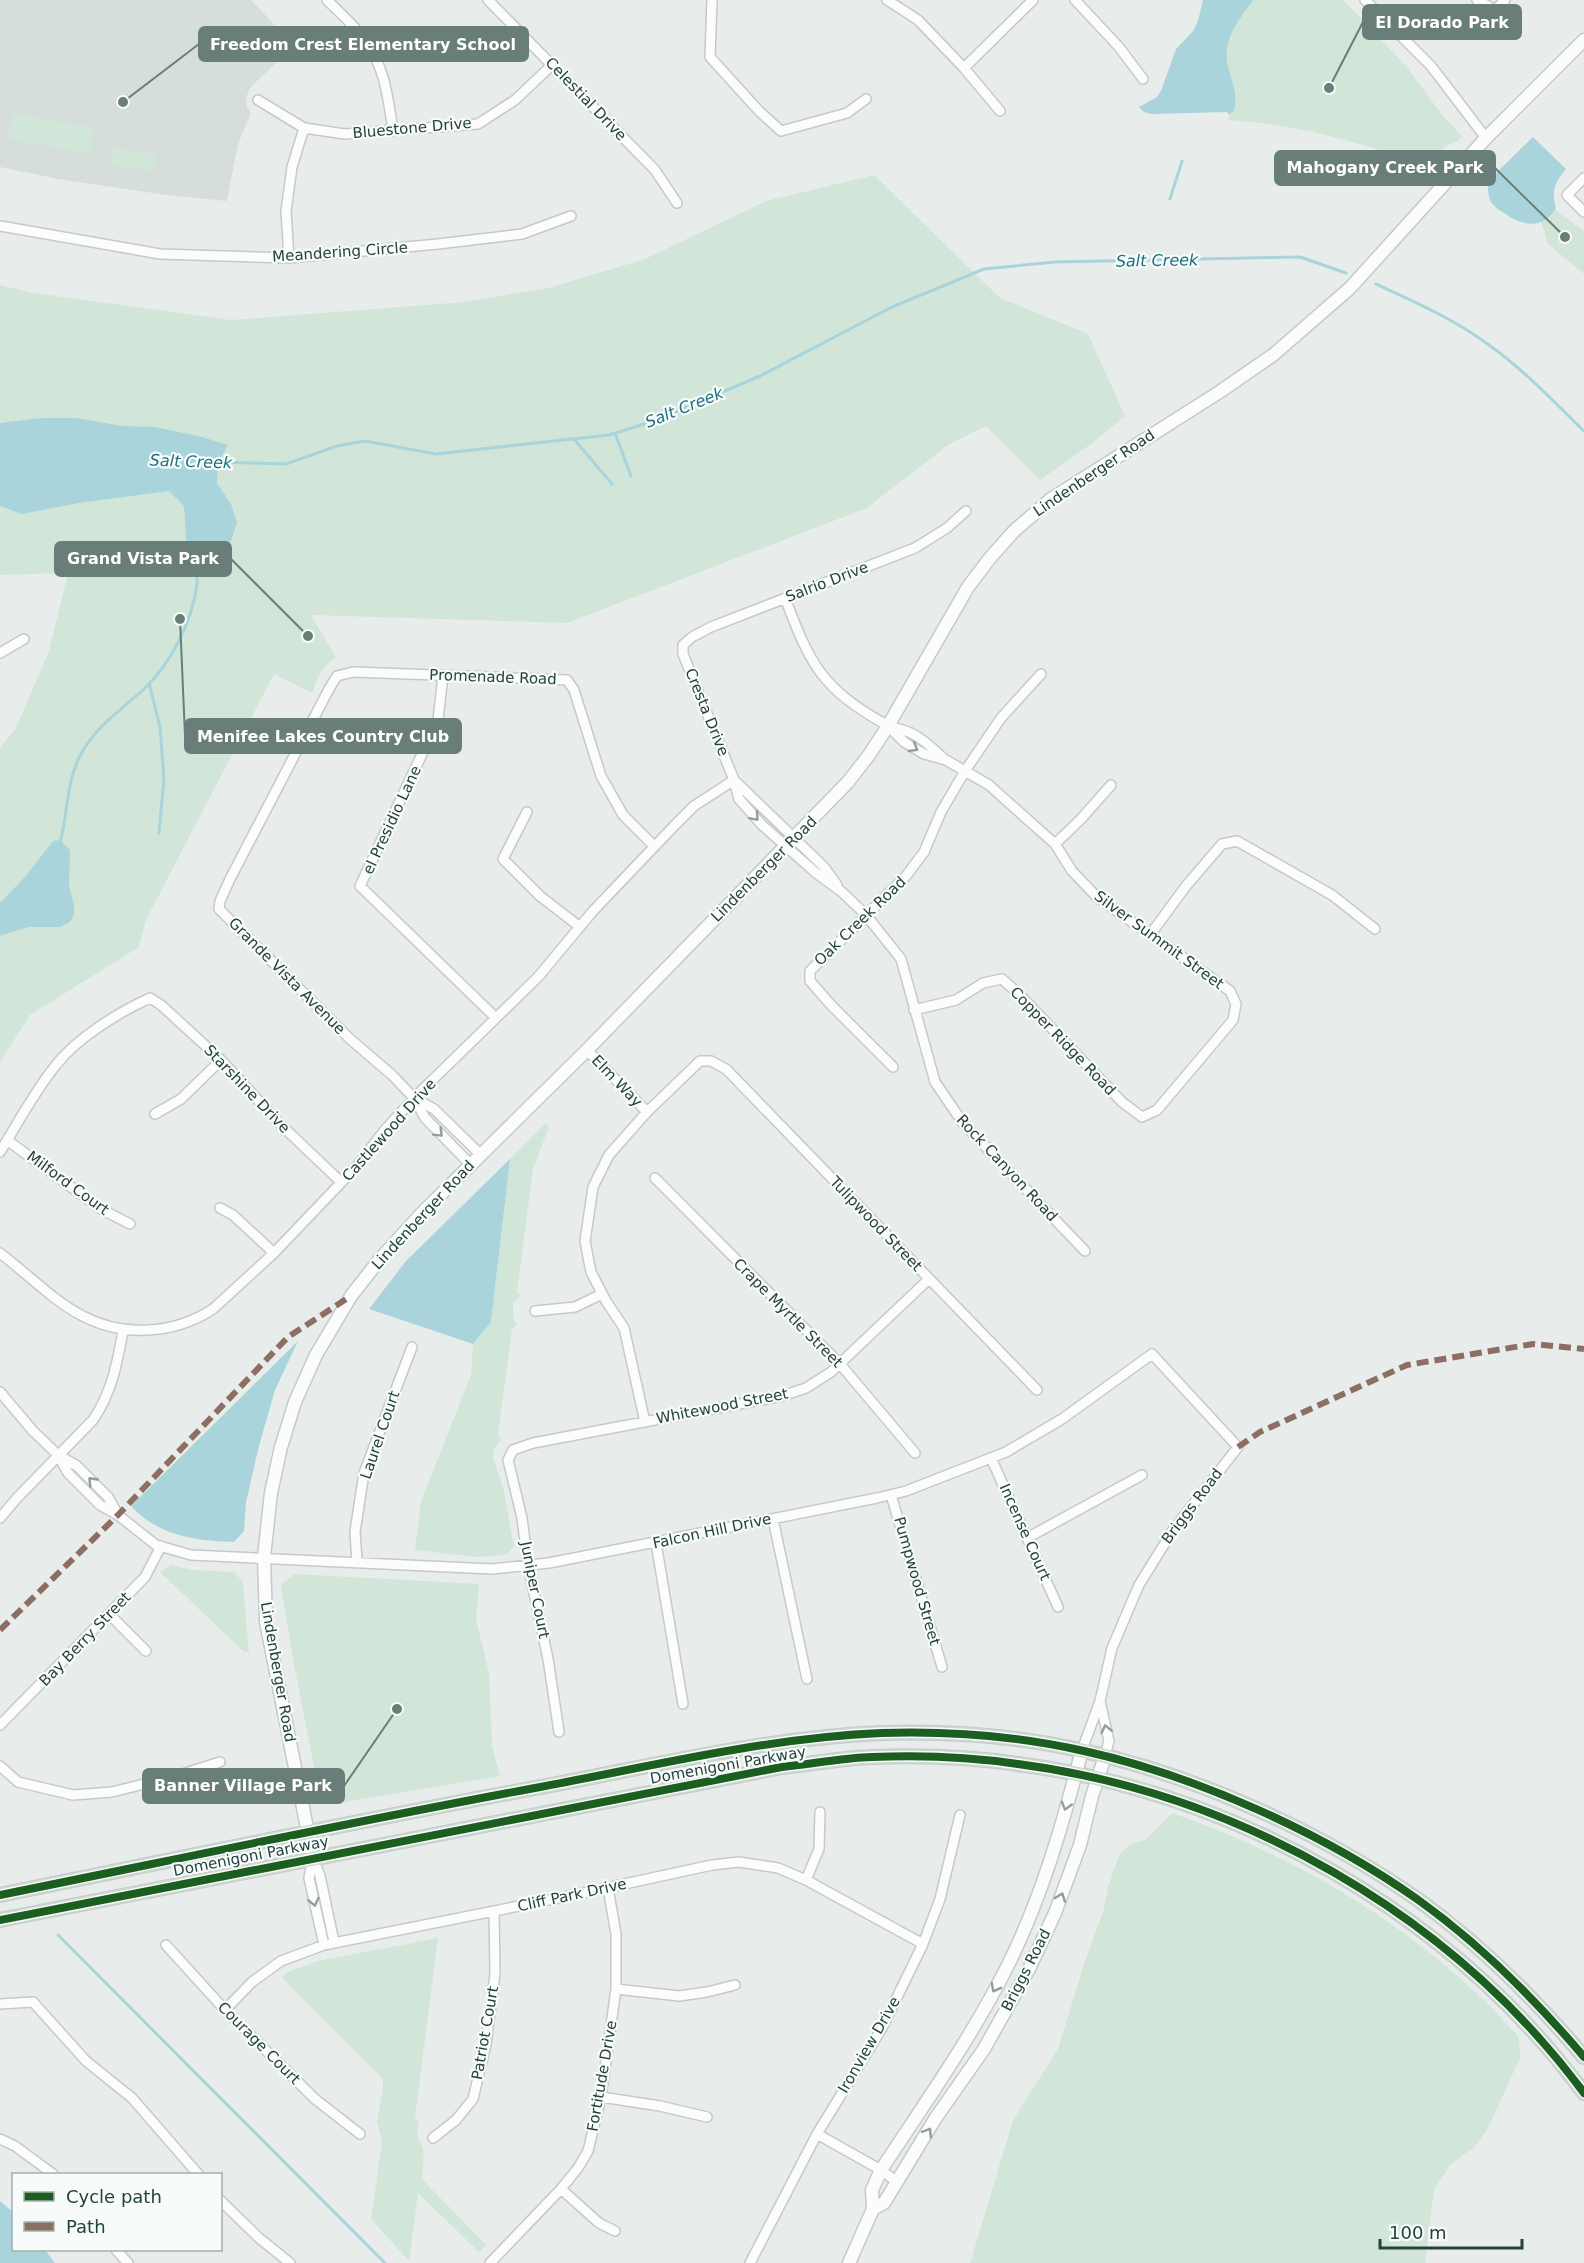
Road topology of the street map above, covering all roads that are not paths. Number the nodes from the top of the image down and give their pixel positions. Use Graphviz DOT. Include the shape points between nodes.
graph roads {
  1 [pos="327,0"];
  2 [pos="488,0"];
  3 [pos="712,0"];
  4 [pos="887,0"];
  5 [pos="1033,0"];
  6 [pos="1075,0"];
  7 [pos="1365,0"];
  8 [pos="1477,0"];
  9 [pos="1505,0"];
  10 [pos="1584,40"];
  11 [pos="553,64"];
  12 [pos="964,68"];
  13 [pos="1143,79"];
  14 [pos="866,99"];
  15 [pos="258,100"];
  16 [pos="1000,111"];
  17 [pos="304,128"];
  18 [pos="393,131"];
  19 [pos="1486,138"];
  20 [pos="1584,178"];
  21 [pos="677,203"];
  22 [pos="1584,212"];
  23 [pos="571,216"];
  24 [pos="0,226"];
  25 [pos="288,258"];
  26 [pos="966,511"];
  27 [pos="785,598"];
  28 [pos="24,639"];
  29 [pos="683,645"];
  30 [pos="0,653"];
  31 [pos="1041,674"];
  32 [pos="444,675"];
  33 [pos="336,676"];
  34 [pos="888,726"];
  35 [pos="965,771"];
  36 [pos="734,780"];
  37 [pos="1111,785"];
  38 [pos="527,812"];
  39 [pos="790,843"];
  40 [pos="1055,844"];
  41 [pos="654,846"];
  42 [pos="866,915"];
  43 [pos="580,927"];
  44 [pos="1375,929"];
  45 [pos="1150,935"];
  46 [pos="914,1010"];
  47 [pos="496,1018"];
  48 [pos="587,1050"];
  49 [pos="221,1060"];
  50 [pos="893,1067"];
  51 [pos="414,1098"];
  52 [pos="647,1112"];
  53 [pos="155,1114"];
  54 [pos="1142,1117"];
  55 [pos="7,1140"];
  56 [pos="0,1152"];
  57 [pos="480,1154"];
  58 [pos="471,1164"];
  59 [pos="655,1178"];
  60 [pos="341,1182"];
  61 [pos="220,1208"];
  62 [pos="130,1224"];
  63 [pos="1085,1251"];
  64 [pos="0,1253"];
  65 [pos="274,1253"];
  66 [pos="929,1279"];
  67 [pos="602,1294"];
  68 [pos="536,1311"];
  69 [pos="123,1331"];
  70 [pos="411,1347"];
  71 [pos="840,1364"];
  72 [pos="1037,1390"];
  73 [pos="0,1392"];
  74 [pos="645,1422"];
  75 [pos="1238,1447"];
  76 [pos="513,1450"];
  77 [pos="915,1453"];
  78 [pos="58,1455"];
  79 [pos="991,1458"];
  80 [pos="1142,1475"];
  81 [pos="891,1495"];
  82 [pos="0,1518"];
  83 [pos="773,1519"];
  84 [pos="1027,1538"];
  85 [pos="656,1543"];
  86 [pos="161,1546"];
  87 [pos="264,1557"];
  88 [pos="357,1561"];
  89 [pos="528,1565"];
  90 [pos="1058,1607"];
  91 [pos="109,1614"];
  92 [pos="146,1651"];
  93 [pos="942,1667"];
  94 [pos="807,1679"];
  95 [pos="1100,1701"];
  96 [pos="683,1704"];
  97 [pos="0,1725"];
  98 [pos="559,1732"];
  99 [pos="1082,1750"];
  100 [pos="1105,1756"];
  101 [pos="220,1762"];
  102 [pos="0,1766"];
  103 [pos="1076,1774"];
  104 [pos="1097,1779"];
  105 [pos="820,1812"];
  106 [pos="960,1815"];
  107 [pos="308,1831"];
  108 [pos="313,1858"];
  109 [pos="806,1880"];
  110 [pos="608,1888"];
  111 [pos="0,1895"];
  112 [pos="494,1911"];
  113 [pos="0,1920"];
  114 [pos="334,1942"];
  115 [pos="923,1944"];
  116 [pos="166,1945"];
  117 [pos="324,1945"];
  118 [pos="735,1985"];
  119 [pos="616,1989"];
  120 [pos="0,2004"];
  121 [pos="225,2010"];
  122 [pos="1584,2057"];
  123 [pos="1584,2093"];
  124 [pos="601,2097"];
  125 [pos="707,2117"];
  126 [pos="360,2134"];
  127 [pos="817,2134"];
  128 [pos="433,2138"];
  129 [pos="0,2139"];
  130 [pos="881,2170"];
  131 [pos="50,2173"];
  132 [pos="196,2173"];
  133 [pos="897,2182"];
  134 [pos="561,2189"];
  135 [pos="222,2202"];
  136 [pos="873,2209"];
  137 [pos="615,2230"];
  138 [pos="117,2251"];
  139 [pos="128,2263"];
  140 [pos="290,2263"];
  141 [pos="490,2263"];
  142 [pos="750,2263"];
  143 [pos="849,2263"];
  1 -- 18 [label="street" via="364,38 378,62 386,84"];
  2 -- 11 [label="street, Celestial Drive"];
  3 -- 14 [label="street" via="710,57 781,131 847,113"];
  4 -- 12 [label="street" via="918,20"];
  5 -- 12 [label="street"];
  6 -- 13 [label="street"];
  7 -- 19 [label="street" via="1431,66"];
  8 -- 9 [label="street" via="1495,10"];
  10 -- 19 [label="street, Lindenberger Road"];
  11 -- 18 [label="street, Bluestone Drive" via="515,100 478,124"];
  11 -- 21 [label="street, Celestial Drive" via="655,170"];
  12 -- 16 [label="street"];
  15 -- 17 [label="street, Bluestone Drive"];
  17 -- 18 [label="street, Bluestone Drive" via="345,134"];
  17 -- 25 [label="street" via="292,167 286,210"];
  19 -- 34 [label="street, Lindenberger Road" via="1350,288 1273,355 1033,513 968,587"];
  20 -- 22 [label="street" via="1567,195"];
  23 -- 25 [label="street, Meandering Circle" via="522,234"];
  24 -- 25 [label="street, Meandering Circle" via="160,254"];
  26 -- 27 [label="street, Salrio Drive" via="915,548"];
  27 -- 29 [label="street, Salrio Drive" via="711,627"];
  27 -- 34 [label="street, Silver Summit Street" via="817,669 841,695"];
  28 -- 30 [label="street"];
  29 -- 36 [label="street, Cresta Drive" via="683,654"];
  31 -- 35 [label="street, Oak Creek Road" via="1001,718"];
  32 -- 33 [label="street, Promenade Road" via="353,672"];
  32 -- 41 [label="street, Promenade Road" via="567,680 574,690 601,776 623,814"];
  32 -- 47 [label="street, el Presidio Lane" via="438,720 360,886"];
  33 -- 51 [label="street, Grande Vista Avenue" via="230,879 219,909"];
  34 -- 35 [label="street, Silver Summit Street" via="924,754"];
  34 -- 39 [label="street, Lindenberger Road" via="848,783"];
  35 -- 40 [label="street, Silver Summit Street" via="989,784"];
  35 -- 42 [label="street, Oak Creek Road" via="924,852 906,876"];
  36 -- 39 [label="street, Cresta Drive"];
  36 -- 41 [label="street, Castlewood Drive" via="694,806"];
  37 -- 40 [label="street"];
  38 -- 43 [label="street" via="503,859 540,896"];
  39 -- 42 [label="street, Rock Canyon Road" via="824,867"];
  39 -- 48 [label="street, Lindenberger Road"];
  40 -- 45 [label="street, Silver Summit Street" via="1072,871 1097,897"];
  41 -- 43 [label="street, Castlewood Drive"];
  42 -- 46 [label="street, Rock Canyon Road" via="901,959"];
  42 -- 50 [label="street, Oak Creek Road" via="810,971 810,981"];
  43 -- 47 [label="street, Castlewood Drive" via="538,977"];
  44 -- 45 [label="street" via="1332,895 1237,841 1221,844"];
  45 -- 54 [label="street, Silver Summit Street" via="1230,991 1236,1004 1233,1020 1157,1110"];
  46 -- 54 [label="street, Copper Ridge Road" via="956,999 983,982 1002,979 1122,1102"];
  46 -- 63 [label="street, Rock Canyon Road" via="935,1082 963,1123"];
  47 -- 51 [label="street, Castlewood Drive"];
  48 -- 52 [label="street, Elm Way"];
  48 -- 57 [label="street, Lindenberger Road"];
  49 -- 53 [label="street" via="181,1099"];
  49 -- 55 [label="street, Starshine Drive" via="150,998 66,1053"];
  49 -- 60 [label="street, Starshine Drive"];
  51 -- 57 [label="street, Grande Vista Avenue" via="434,1109"];
  51 -- 58 [label="street, Grande Vista Avenue, one-way" via="425,1118"];
  51 -- 60 [label="street, Castlewood Drive"];
  52 -- 66 [label="street, Tulipwood Street" via="700,1061 711,1061 726,1069"];
  52 -- 67 [label="street" via="609,1155 593,1186 585,1241 591,1272"];
  55 -- 56 [label="street"];
  55 -- 62 [label="street, Milford Court" via="101,1209"];
  57 -- 58 [label="street, Lindenberger Road"];
  58 -- 87 [label="street, Lindenberger Road" via="380,1259 351,1296 316,1355 281,1447"];
  59 -- 71 [label="street, Crape Myrtle Street"];
  60 -- 65 [label="street, Castlewood Drive"];
  61 -- 65 [label="street"];
  64 -- 69 [label="street, Castlewood Drive" via="85,1319"];
  65 -- 69 [label="street, Castlewood Drive" via="202,1316 165,1329"];
  66 -- 71 [label="street, Whitewood Street"];
  66 -- 72 [label="street, Tulipwood Street"];
  67 -- 68 [label="street" via="575,1307"];
  67 -- 74 [label="street" via="624,1328"];
  69 -- 78 [label="street" via="109,1393 93,1420"];
  70 -- 88 [label="street, Laurel Court" via="364,1473 355,1532"];
  71 -- 74 [label="street, Whitewood Street" via="806,1388 782,1396"];
  71 -- 77 [label="street, Crape Myrtle Street"];
  73 -- 78 [label="street, Falcon Hill Drive"];
  74 -- 76 [label="street, Whitewood Street"];
  75 -- 79 [label="street, Falcon Hill Drive" via="1152,1354 1062,1419"];
  75 -- 95 [label="street, Briggs Road" via="1173,1530 1139,1585 1112,1648"];
  76 -- 89 [label="street, Juniper Court" via="508,1460"];
  78 -- 82 [label="street"];
  78 -- 86 [label="street, Falcon Hill Drive" via="77,1466 108,1497 118,1515"];
  79 -- 81 [label="street, Falcon Hill Drive"];
  79 -- 84 [label="street, Incense Court"];
  80 -- 84 [label="street"];
  81 -- 83 [label="street, Falcon Hill Drive"];
  81 -- 93 [label="street, Pumpwood Street"];
  83 -- 85 [label="street, Falcon Hill Drive"];
  83 -- 94 [label="street"];
  84 -- 90 [label="street, Incense Court"];
  85 -- 89 [label="street, Falcon Hill Drive"];
  85 -- 96 [label="street"];
  86 -- 87 [label="street, Falcon Hill Drive" via="191,1555"];
  86 -- 91 [label="street, Bay Berry Street" via="145,1576"];
  87 -- 88 [label="street, Falcon Hill Drive"];
  87 -- 107 [label="street, Lindenberger Road" via="266,1622"];
  88 -- 89 [label="street, Falcon Hill Drive" via="492,1569"];
  89 -- 98 [label="street, Juniper Court"];
  91 -- 92 [label="street"];
  91 -- 97 [label="street, Bay Berry Street"];
  95 -- 99 [label="street, Briggs Road"];
  100 -- 95 [label="street, Briggs Road, one-way" via="1109,1741"];
  99 -- 100 [label="main road, Domenigoni Parkway"];
  99 -- 103 [label="street, Briggs Road"];
  99 -- 107 [label="main road, Domenigoni Parkway" via="1010,1739 937,1734 822,1738 747,1748"];
  100 -- 104 [label="street, Briggs Road"];
  100 -- 122 [label="main road, Domenigoni Parkway" via="1244,1804 1307,1833 1387,1880 1469,1940 1557,2024"];
  101 -- 102 [label="street" via="112,1792 73,1795 18,1782"];
  103 -- 104 [label="main road, Domenigoni Parkway"];
  103 -- 108 [label="main road, Domenigoni Parkway" via="1017,1763 860,1758 782,1767"];
  103 -- 130 [label="street, Briggs Road, one-way" via="1047,1869 1008,1964 974,2026"];
  104 -- 123 [label="main road, Domenigoni Parkway" via="1231,1822 1304,1857 1371,1896 1442,1947 1490,1989 1542,2042"];
  133 -- 104 [label="street, Briggs Road, one-way" via="984,2049 1029,1970 1080,1845"];
  105 -- 109 [label="street" via="819,1849"];
  106 -- 115 [label="street, Ironview Drive" via="940,1899"];
  107 -- 108 [label="street, Lindenberger Road"];
  107 -- 111 [label="main road, Domenigoni Parkway"];
  108 -- 113 [label="main road, Domenigoni Parkway"];
  108 -- 114 [label="street"];
  108 -- 117 [label="street, one-way" via="309,1878"];
  109 -- 110 [label="street, Cliff Park Drive" via="760,1863 739,1862"];
  109 -- 115 [label="street, Cliff Park Drive"];
  110 -- 112 [label="street, Cliff Park Drive"];
  110 -- 119 [label="street, Fortitude Drive" via="616,1934"];
  112 -- 114 [label="street, Cliff Park Drive"];
  112 -- 128 [label="street, Patriot Court" via="495,1974 486,2044 473,2099 456,2120"];
  114 -- 117 [label="street, Cliff Park Drive"];
  115 -- 127 [label="street, Ironview Drive" via="882,2028"];
  116 -- 121 [label="street, Courage Court"];
  117 -- 121 [label="street, Cliff Park Drive" via="281,1961 252,1982"];
  118 -- 119 [label="street" via="679,1995"];
  119 -- 124 [label="street, Fortitude Drive"];
  120 -- 132 [label="street" via="33,2002 86,2061 132,2098"];
  121 -- 126 [label="street, Courage Court" via="315,2099"];
  124 -- 125 [label="street"];
  124 -- 134 [label="street, Fortitude Drive" via="588,2151"];
  127 -- 130 [label="street"];
  127 -- 142 [label="street, Ironview Drive"];
  129 -- 131 [label="street" via="15,2145"];
  130 -- 133 [label="street"];
  130 -- 136 [label="street, Briggs Road" via="872,2190"];
  133 -- 136 [label="street, Briggs Road" via="884,2203"];
  134 -- 137 [label="street" via="599,2223"];
  134 -- 141 [label="street, Fortitude Drive"];
  135 -- 140 [label="street"];
  136 -- 143 [label="street, Briggs Road"];
  138 -- 139 [label="street"];
}
